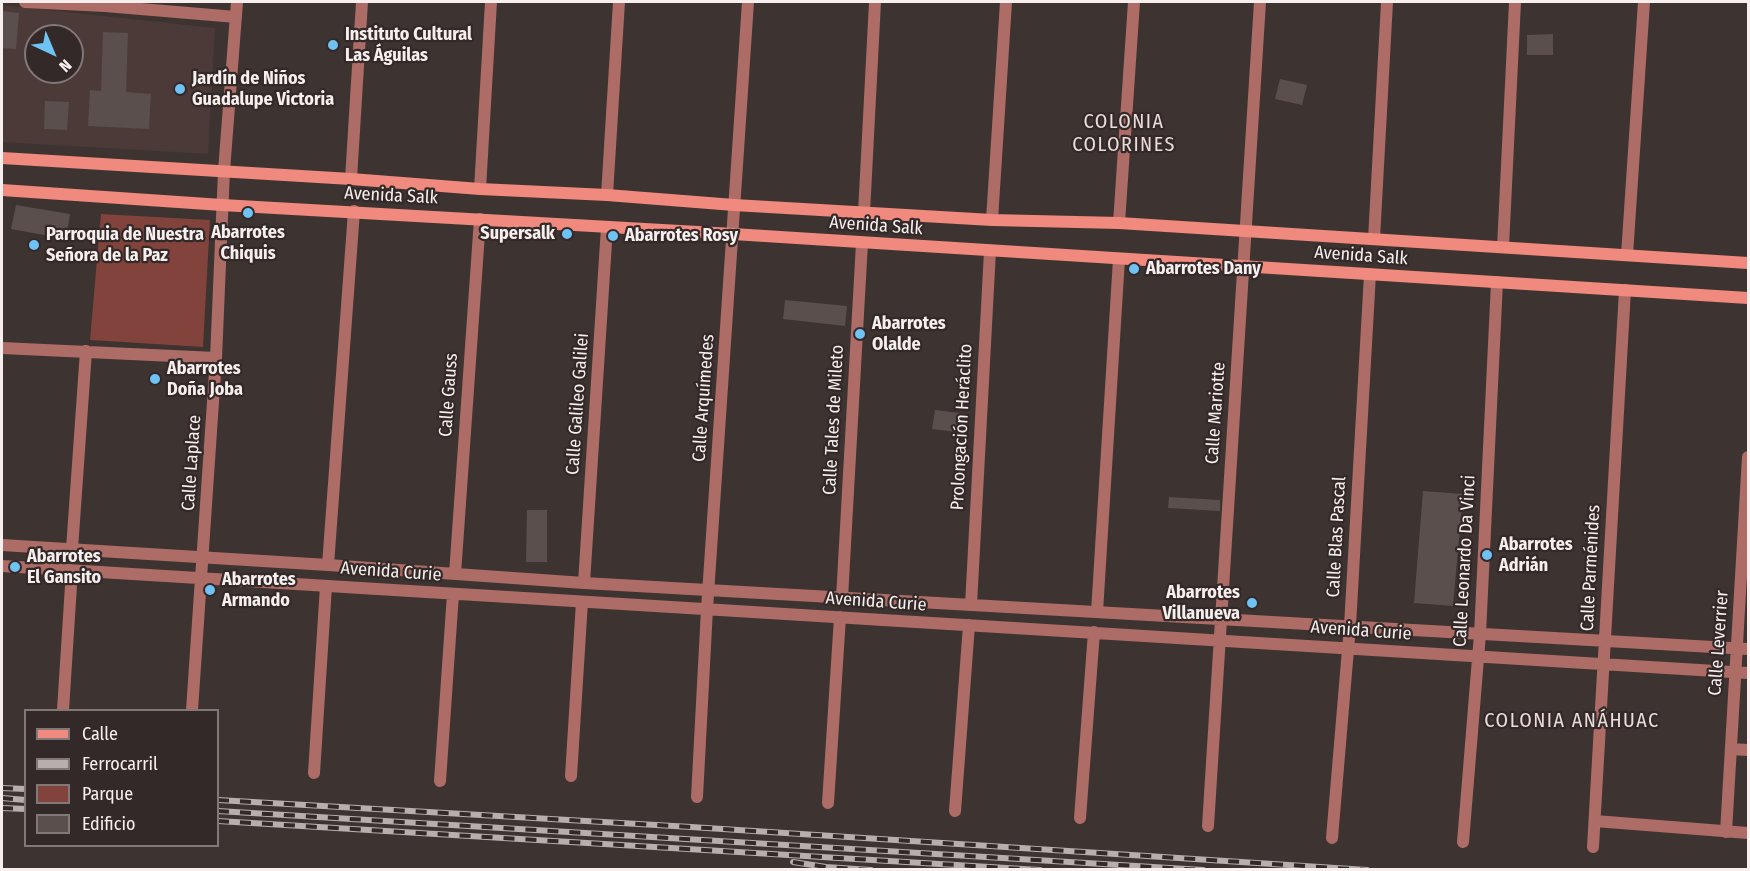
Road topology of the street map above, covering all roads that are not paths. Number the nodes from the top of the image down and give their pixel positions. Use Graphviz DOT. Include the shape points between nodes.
graph roads {
  1 [pos="25,2"];
  2 [pos="237,2"];
  3 [pos="362,2"];
  4 [pos="491,2"];
  5 [pos="619,2"];
  6 [pos="748,2"];
  7 [pos="875,2"];
  8 [pos="1006,2"];
  9 [pos="1134,2"];
  10 [pos="1260,2"];
  11 [pos="1387,2"];
  12 [pos="1515,2"];
  13 [pos="1644,2"];
  14 [pos="106,4"];
  15 [pos="236,17"];
  16 [pos="2,158"];
  17 [pos="224,171"];
  18 [pos="351,179"];
  19 [pos="480,189"];
  20 [pos="2,190"];
  21 [pos="607,195"];
  22 [pos="222,205"];
  23 [pos="734,205"];
  24 [pos="354,212"];
  25 [pos="864,213"];
  26 [pos="480,219"];
  27 [pos="992,220"];
  28 [pos="1119,224"];
  29 [pos="607,227"];
  30 [pos="1246,231"];
  31 [pos="733,234"];
  32 [pos="1374,239"];
  33 [pos="861,243"];
  34 [pos="1503,247"];
  35 [pos="990,251"];
  36 [pos="1627,255"];
  37 [pos="1119,259"];
  38 [pos="1749,263"];
  39 [pos="1244,266"];
  40 [pos="1370,274"];
  41 [pos="1497,282"];
  42 [pos="1625,290"];
  43 [pos="1749,298"];
  44 [pos="2,348"];
  45 [pos="86,351"];
  46 [pos="216,358"];
  47 [pos="1749,457"];
  48 [pos="2,545"];
  49 [pos="72,549"];
  50 [pos="204,558"];
  51 [pos="328,565"];
  52 [pos="2,566"];
  53 [pos="72,570"];
  54 [pos="455,574"];
  55 [pos="202,578"];
  56 [pos="584,583"];
  57 [pos="326,586"];
  58 [pos="708,590"];
  59 [pos="453,594"];
  60 [pos="842,598"];
  61 [pos="582,602"];
  62 [pos="970,605"];
  63 [pos="707,609"];
  64 [pos="1096,612"];
  65 [pos="840,617"];
  66 [pos="1222,619"];
  67 [pos="969,625"];
  68 [pos="1350,626"];
  69 [pos="1094,632"];
  70 [pos="1480,634"];
  71 [pos="1220,640"];
  72 [pos="1605,641"];
  73 [pos="1347,648"];
  74 [pos="1743,649"];
  75 [pos="1478,656"];
  76 [pos="1603,664"];
  77 [pos="1735,672"];
  78 [pos="1749,673"];
  79 [pos="63,709"];
  80 [pos="192,709"];
  81 [pos="1731,749"];
  82 [pos="1749,750"];
  83 [pos="314,773"];
  84 [pos="571,776"];
  85 [pos="440,781"];
  86 [pos="697,797"];
  87 [pos="828,803"];
  88 [pos="955,811"];
  89 [pos="1080,818"];
  90 [pos="1595,821"];
  91 [pos="1208,826"];
  92 [pos="1726,832"];
  93 [pos="1749,834"];
  94 [pos="1332,838"];
  95 [pos="1463,842"];
  96 [pos="1593,848"];
  1 -- 14 [label="street"];
  2 -- 15 [label="street, Calle Laplace"];
  3 -- 18 [label="street"];
  4 -- 19 [label="street"];
  5 -- 21 [label="street"];
  6 -- 23 [label="street, Calle Arquímedes"];
  7 -- 25 [label="street"];
  8 -- 27 [label="street"];
  9 -- 28 [label="street"];
  10 -- 30 [label="street, Calle Mariotte"];
  11 -- 32 [label="street"];
  12 -- 34 [label="street"];
  13 -- 36 [label="street"];
  14 -- 15 [label="street"];
  15 -- 17 [label="street, Calle Laplace"];
  16 -- 17 [label="main road, Avenida Salk"];
  17 -- 18 [label="main road, Avenida Salk"];
  17 -- 22 [label="street, Calle Laplace"];
  18 -- 19 [label="main road, Avenida Salk"];
  19 -- 21 [label="main road, Avenida Salk"];
  20 -- 22 [label="main road, Avenida Salk"];
  21 -- 23 [label="main road, Avenida Salk"];
  22 -- 24 [label="main road, Avenida Salk"];
  22 -- 46 [label="street, Calle Laplace"];
  23 -- 25 [label="main road, Avenida Salk"];
  23 -- 31 [label="street, Calle Arquímedes"];
  24 -- 26 [label="main road, Avenida Salk"];
  24 -- 51 [label="street"];
  25 -- 27 [label="main road, Avenida Salk"];
  26 -- 29 [label="main road, Avenida Salk"];
  26 -- 54 [label="street, Calle Gauss"];
  27 -- 28 [label="main road, Avenida Salk"];
  28 -- 30 [label="main road, Avenida Salk"];
  29 -- 31 [label="main road, Avenida Salk"];
  29 -- 56 [label="street, Calle Galileo Galilei"];
  30 -- 32 [label="main road, Avenida Salk"];
  30 -- 39 [label="street, Calle Mariotte"];
  31 -- 33 [label="main road, Avenida Salk"];
  31 -- 58 [label="street, Calle Arquímedes"];
  32 -- 34 [label="main road, Avenida Salk"];
  33 -- 35 [label="main road, Avenida Salk"];
  33 -- 60 [label="street, Calle Tales de Mileto"];
  34 -- 36 [label="main road, Avenida Salk"];
  35 -- 37 [label="main road, Avenida Salk"];
  35 -- 62 [label="street, Prolongación Heráclito"];
  36 -- 38 [label="main road, Avenida Salk"];
  37 -- 39 [label="main road, Avenida Salk"];
  37 -- 64 [label="street"];
  39 -- 40 [label="main road, Avenida Salk"];
  39 -- 66 [label="street, Calle Mariotte"];
  40 -- 41 [label="main road, Avenida Salk"];
  40 -- 68 [label="street, Calle Blas Pascal"];
  41 -- 42 [label="main road, Avenida Salk"];
  41 -- 70 [label="street, Calle Leonardo Da Vinci"];
  42 -- 43 [label="main road, Avenida Salk"];
  42 -- 72 [label="street, Calle Parménides"];
  44 -- 45 [label="street"];
  45 -- 46 [label="street"];
  45 -- 49 [label="street"];
  46 -- 50 [label="street, Calle Laplace"];
  47 -- 74 [label="street, Calle Leverrier"];
  48 -- 49 [label="street, Avenida Curie"];
  49 -- 50 [label="street, Avenida Curie"];
  50 -- 51 [label="street, Avenida Curie"];
  50 -- 55 [label="street, Calle Laplace"];
  51 -- 54 [label="street, Avenida Curie"];
  52 -- 53 [label="street, Avenida Curie"];
  53 -- 55 [label="street, Avenida Curie"];
  53 -- 79 [label="street"];
  54 -- 56 [label="street, Avenida Curie"];
  55 -- 57 [label="street, Avenida Curie"];
  55 -- 80 [label="street, Calle Laplace"];
  56 -- 58 [label="street, Avenida Curie"];
  57 -- 59 [label="street, Avenida Curie"];
  57 -- 83 [label="street"];
  58 -- 60 [label="street, Avenida Curie"];
  58 -- 63 [label="street, Calle Arquímedes"];
  59 -- 61 [label="street, Avenida Curie"];
  59 -- 85 [label="street"];
  60 -- 62 [label="street, Avenida Curie"];
  61 -- 63 [label="street, Avenida Curie"];
  61 -- 84 [label="street"];
  62 -- 64 [label="street, Avenida Curie"];
  63 -- 65 [label="street, Avenida Curie"];
  63 -- 86 [label="street, Calle Arquímedes"];
  64 -- 66 [label="street, Avenida Curie"];
  65 -- 67 [label="street, Avenida Curie"];
  65 -- 87 [label="street"];
  66 -- 68 [label="street, Avenida Curie"];
  66 -- 71 [label="street, Calle Mariotte"];
  67 -- 69 [label="street, Avenida Curie"];
  67 -- 88 [label="street"];
  68 -- 70 [label="street, Avenida Curie"];
  68 -- 73 [label="street, Calle Blas Pascal"];
  69 -- 71 [label="street, Avenida Curie"];
  69 -- 89 [label="street"];
  70 -- 72 [label="street, Avenida Curie"];
  70 -- 75 [label="street, Calle Leonardo Da Vinci"];
  71 -- 73 [label="street, Avenida Curie"];
  71 -- 91 [label="street, Calle Mariotte"];
  72 -- 74 [label="street, Avenida Curie"];
  72 -- 76 [label="street, Calle Parménides"];
  73 -- 75 [label="street, Avenida Curie"];
  73 -- 94 [label="street, Calle Blas Pascal"];
  74 -- 77 [label="street, Calle Leverrier"];
  75 -- 76 [label="street, Avenida Curie"];
  75 -- 95 [label="street, Calle Leonardo Da Vinci"];
  76 -- 77 [label="street, Avenida Curie"];
  76 -- 90 [label="street, Calle Parménides"];
  77 -- 78 [label="street, Avenida Curie"];
  77 -- 81 [label="street, Calle Leverrier"];
  81 -- 82 [label="street"];
  81 -- 92 [label="street, Calle Leverrier"];
  90 -- 92 [label="street"];
  90 -- 96 [label="street, Calle Parménides"];
  92 -- 93 [label="street"];
}
